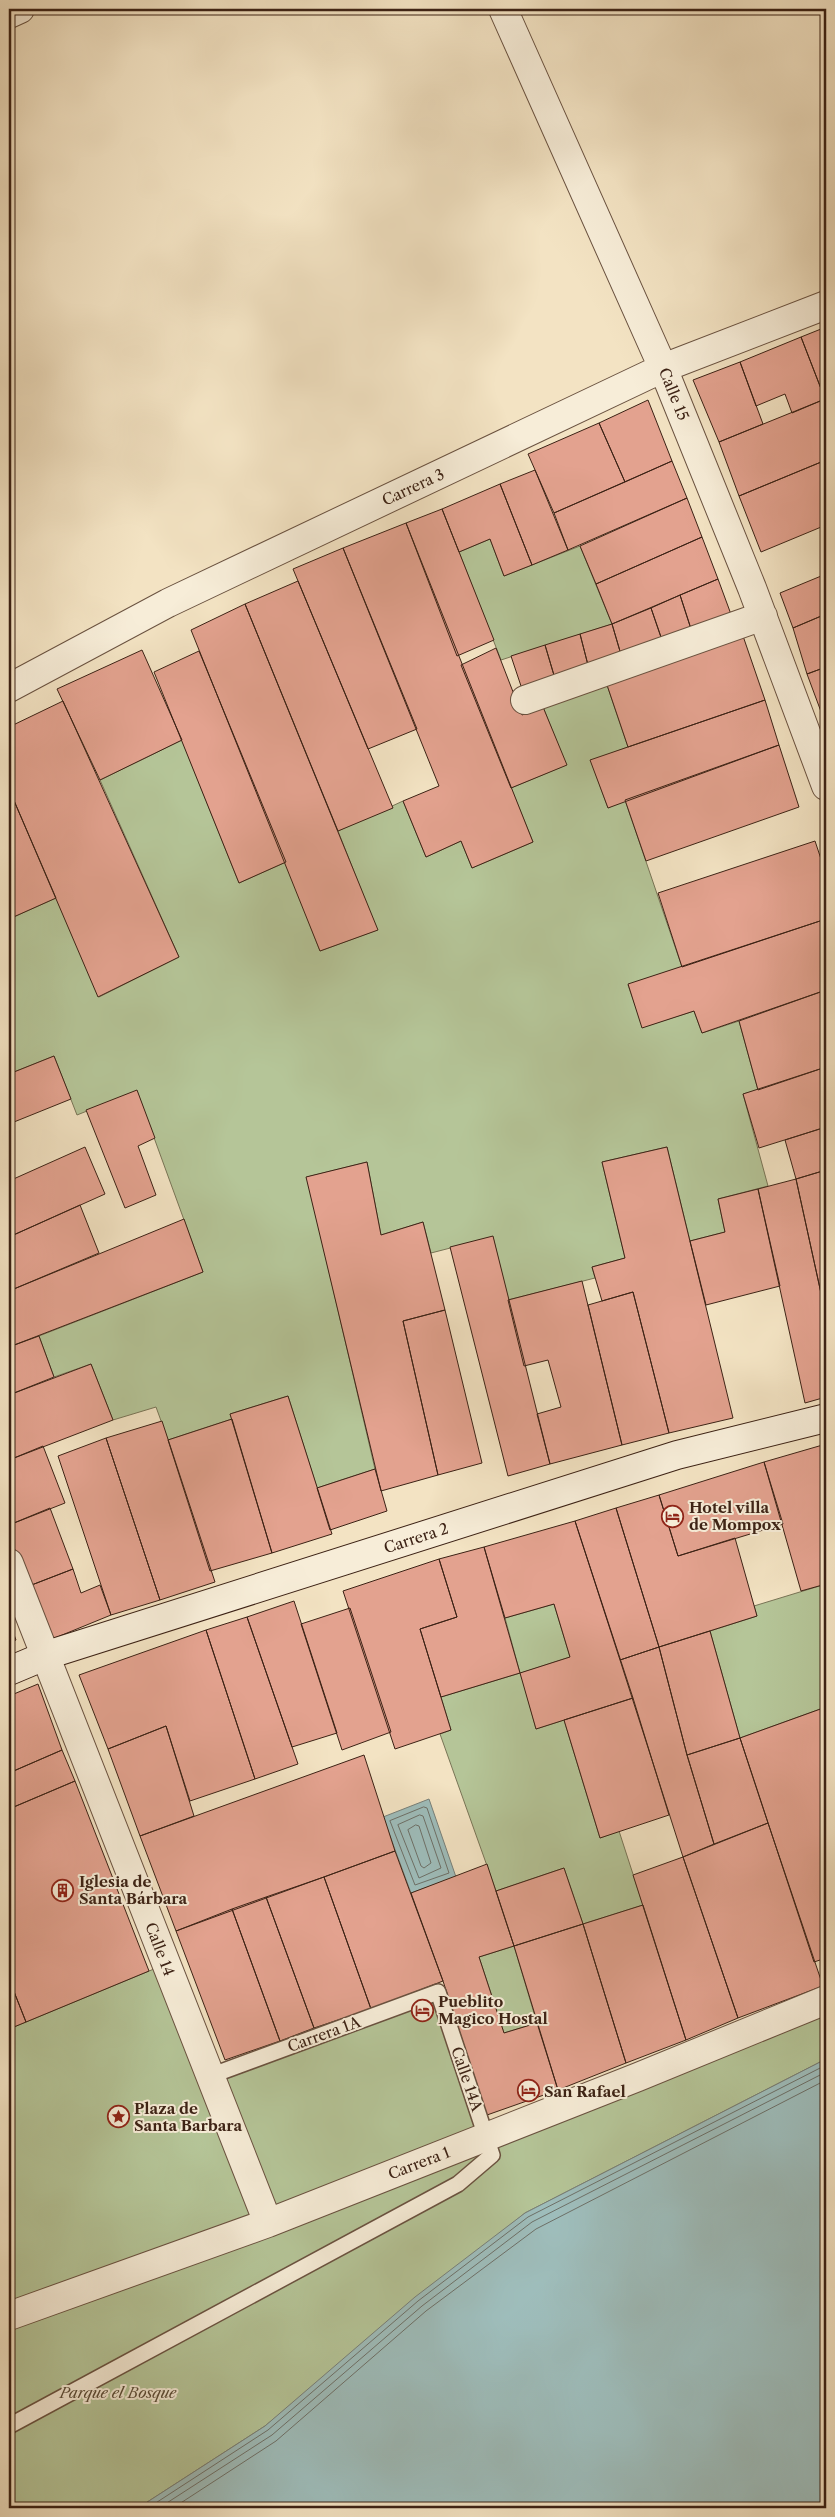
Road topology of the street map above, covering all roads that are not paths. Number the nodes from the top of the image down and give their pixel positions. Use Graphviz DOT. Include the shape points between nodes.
graph roads {
  1 [pos="20,9"];
  2 [pos="503,9"];
  3 [pos="9,14"];
  4 [pos="826,305"];
  5 [pos="663,368"];
  6 [pos="763,616"];
  7 [pos="9,688"];
  8 [pos="525,700"];
  9 [pos="826,786"];
  10 [pos="826,1418"];
  11 [pos="9,1563"];
  12 [pos="47,1655"];
  13 [pos="9,1671"];
  14 [pos="438,1992"];
  15 [pos="826,2000"];
  16 [pos="210,2076"];
  17 [pos="486,2136"];
  18 [pos="268,2223"];
  19 [pos="9,2316"];
  20 [pos="9,2426"];
  1 -- 3 [label="street"];
  2 -- 5 [label="street, Calle 15"];
  4 -- 5 [label="street, Carrera 3"];
  5 -- 6 [label="street, Calle 15"];
  5 -- 7 [label="street, Carrera 3" via="168,603"];
  6 -- 8 [label="street"];
  6 -- 9 [label="street, Calle 15"];
  10 -- 12 [label="street, Carrera 2" via="668,1458"];
  11 -- 12 [label="street, Calle 14"];
  12 -- 13 [label="street, Carrera 2"];
  12 -- 16 [label="street, Calle 14"];
  14 -- 16 [label="lane, Carrera 1A"];
  14 -- 17 [label="lane, Calle 14A"];
  15 -- 17 [label="street, Carrera 1"];
  16 -- 18 [label="street, Calle 14"];
  17 -- 18 [label="street, Carrera 1"];
  17 -- 20 [label="lane, Calle 14A" via="492,2155 458,2184"];
  18 -- 19 [label="street, Carrera 1"];
}
